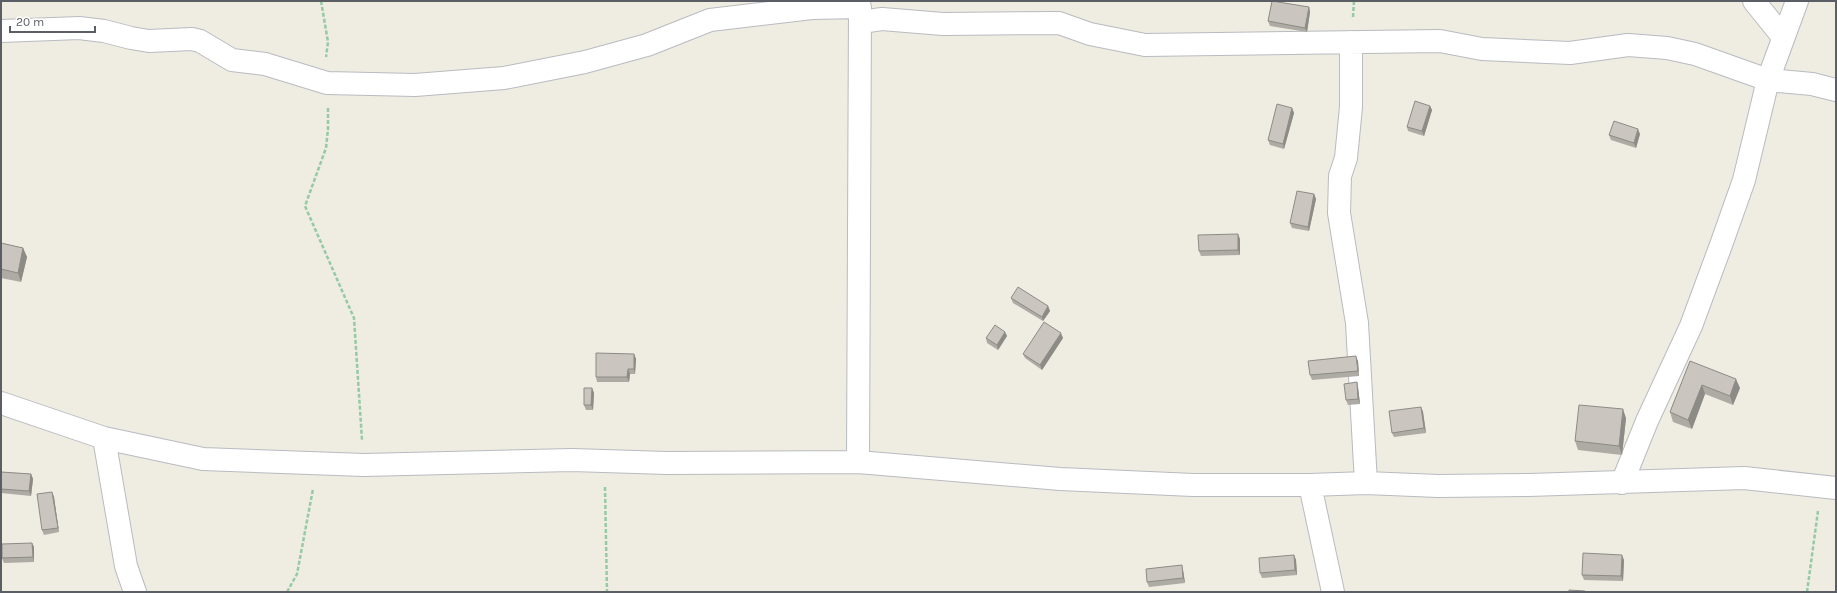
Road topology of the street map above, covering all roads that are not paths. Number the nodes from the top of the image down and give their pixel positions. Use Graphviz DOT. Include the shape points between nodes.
graph roads {
  1 [pos="1754,1"];
  2 [pos="1797,1"];
  3 [pos="860,10"];
  4 [pos="1,31"];
  5 [pos="1783,38"];
  6 [pos="1351,42"];
  7 [pos="1768,80"];
  8 [pos="1836,90"];
  9 [pos="1,403"];
  10 [pos="104,438"];
  11 [pos="858,462"];
  12 [pos="1366,483"];
  13 [pos="1622,483"];
  14 [pos="1310,485"];
  15 [pos="1829,488"];
  16 [pos="135,592"];
  17 [pos="1333,592"];
  1 -- 5 [label="street"];
  2 -- 5 [label="street"];
  3 -- 4 [label="street" via="812,8 710,20 647,45 585,62 504,78 415,85 327,83 265,64 232,60 192,39 149,41 104,30 79,28"];
  3 -- 6 [label="street" via="882,19 943,24 1059,23 1090,34 1145,45"];
  3 -- 11 [label="street"];
  5 -- 7 [label="street"];
  6 -- 7 [label="street" via="1440,41 1482,49 1570,53 1628,45 1667,48 1694,54"];
  6 -- 12 [label="street" via="1351,107 1346,158 1340,176 1339,213 1357,323"];
  7 -- 8 [label="street" via="1812,84"];
  7 -- 13 [label="street" via="1744,180 1721,245 1691,326 1647,421"];
  9 -- 10 [label="street"];
  10 -- 11 [label="street" via="203,459 364,465 435,462"];
  10 -- 16 [label="street" via="126,566"];
  11 -- 14 [label="street" via="1060,479 1192,485"];
  12 -- 13 [label="street" via="1438,486"];
  12 -- 14 [label="street"];
  13 -- 15 [label="street" via="1744,478"];
  14 -- 17 [label="street"];
}
